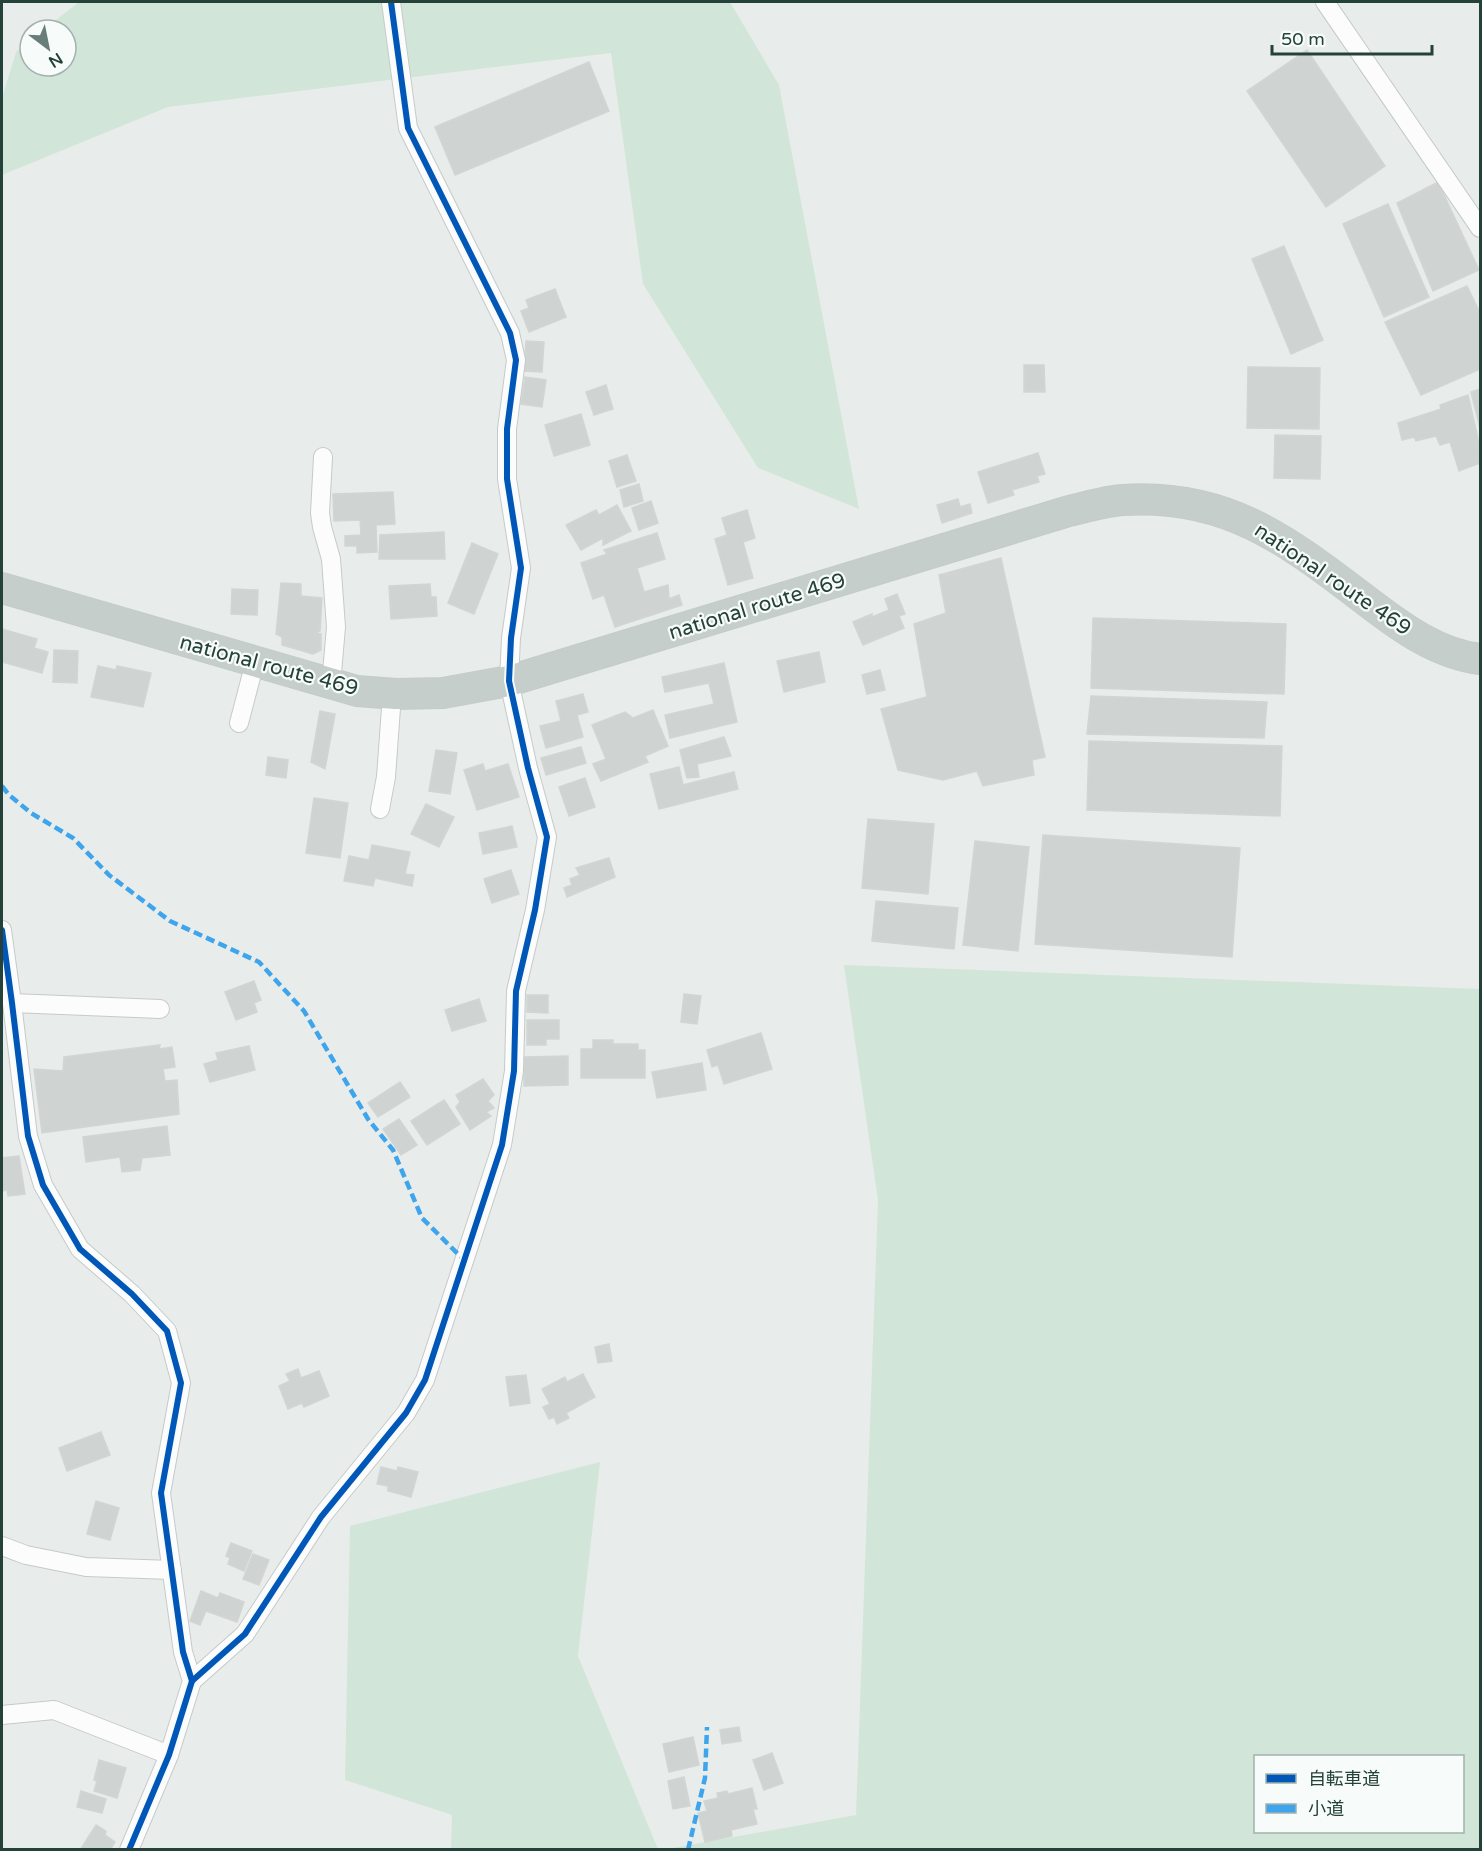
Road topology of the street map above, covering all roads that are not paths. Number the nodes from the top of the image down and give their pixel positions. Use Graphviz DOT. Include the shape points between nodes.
graph roads {
  1 [pos="392,2"];
  2 [pos="1325,2"];
  3 [pos="1480,228"];
  4 [pos="323,457"];
  5 [pos="2,588"];
  6 [pos="1480,658"];
  7 [pos="255,662"];
  8 [pos="509,681"];
  9 [pos="331,684"];
  10 [pos="392,694"];
  11 [pos="238,723"];
  12 [pos="380,809"];
  13 [pos="2,930"];
  14 [pos="12,1003"];
  15 [pos="160,1009"];
  16 [pos="2,1546"];
  17 [pos="172,1570"];
  18 [pos="192,1681"];
  19 [pos="2,1715"];
  20 [pos="169,1755"];
  21 [pos="129,1850"];
  1 -- 8 [label="street" via="408,128 510,333 516,360 507,429 507,479 521,568"];
  2 -- 3 [label="street"];
  4 -- 9 [label="street" via="320,513 331,559 336,627"];
  5 -- 7 [label="highway, national route 469"];
  6 -- 8 [label="highway, national route 469" via="1432,645 1255,524 1190,503 1121,500 1069,511"];
  7 -- 9 [label="highway, national route 469"];
  7 -- 11 [label="street"];
  8 -- 10 [label="highway, national route 469" via="443,693"];
  8 -- 18 [label="street" via="547,837 536,910 516,991 514,1071 502,1145 425,1380 406,1413 321,1517 246,1634"];
  9 -- 10 [label="highway, national route 469"];
  10 -- 12 [label="street"];
  13 -- 14 [label="street"];
  14 -- 15 [label="street"];
  14 -- 17 [label="street" via="28,1137 43,1185 80,1249 167,1331 181,1383 161,1493"];
  16 -- 17 [label="street" via="86,1567"];
  17 -- 18 [label="street" via="183,1652"];
  18 -- 20 [label="street"];
  19 -- 20 [label="street" via="54,1710"];
  20 -- 21 [label="street"];
}
